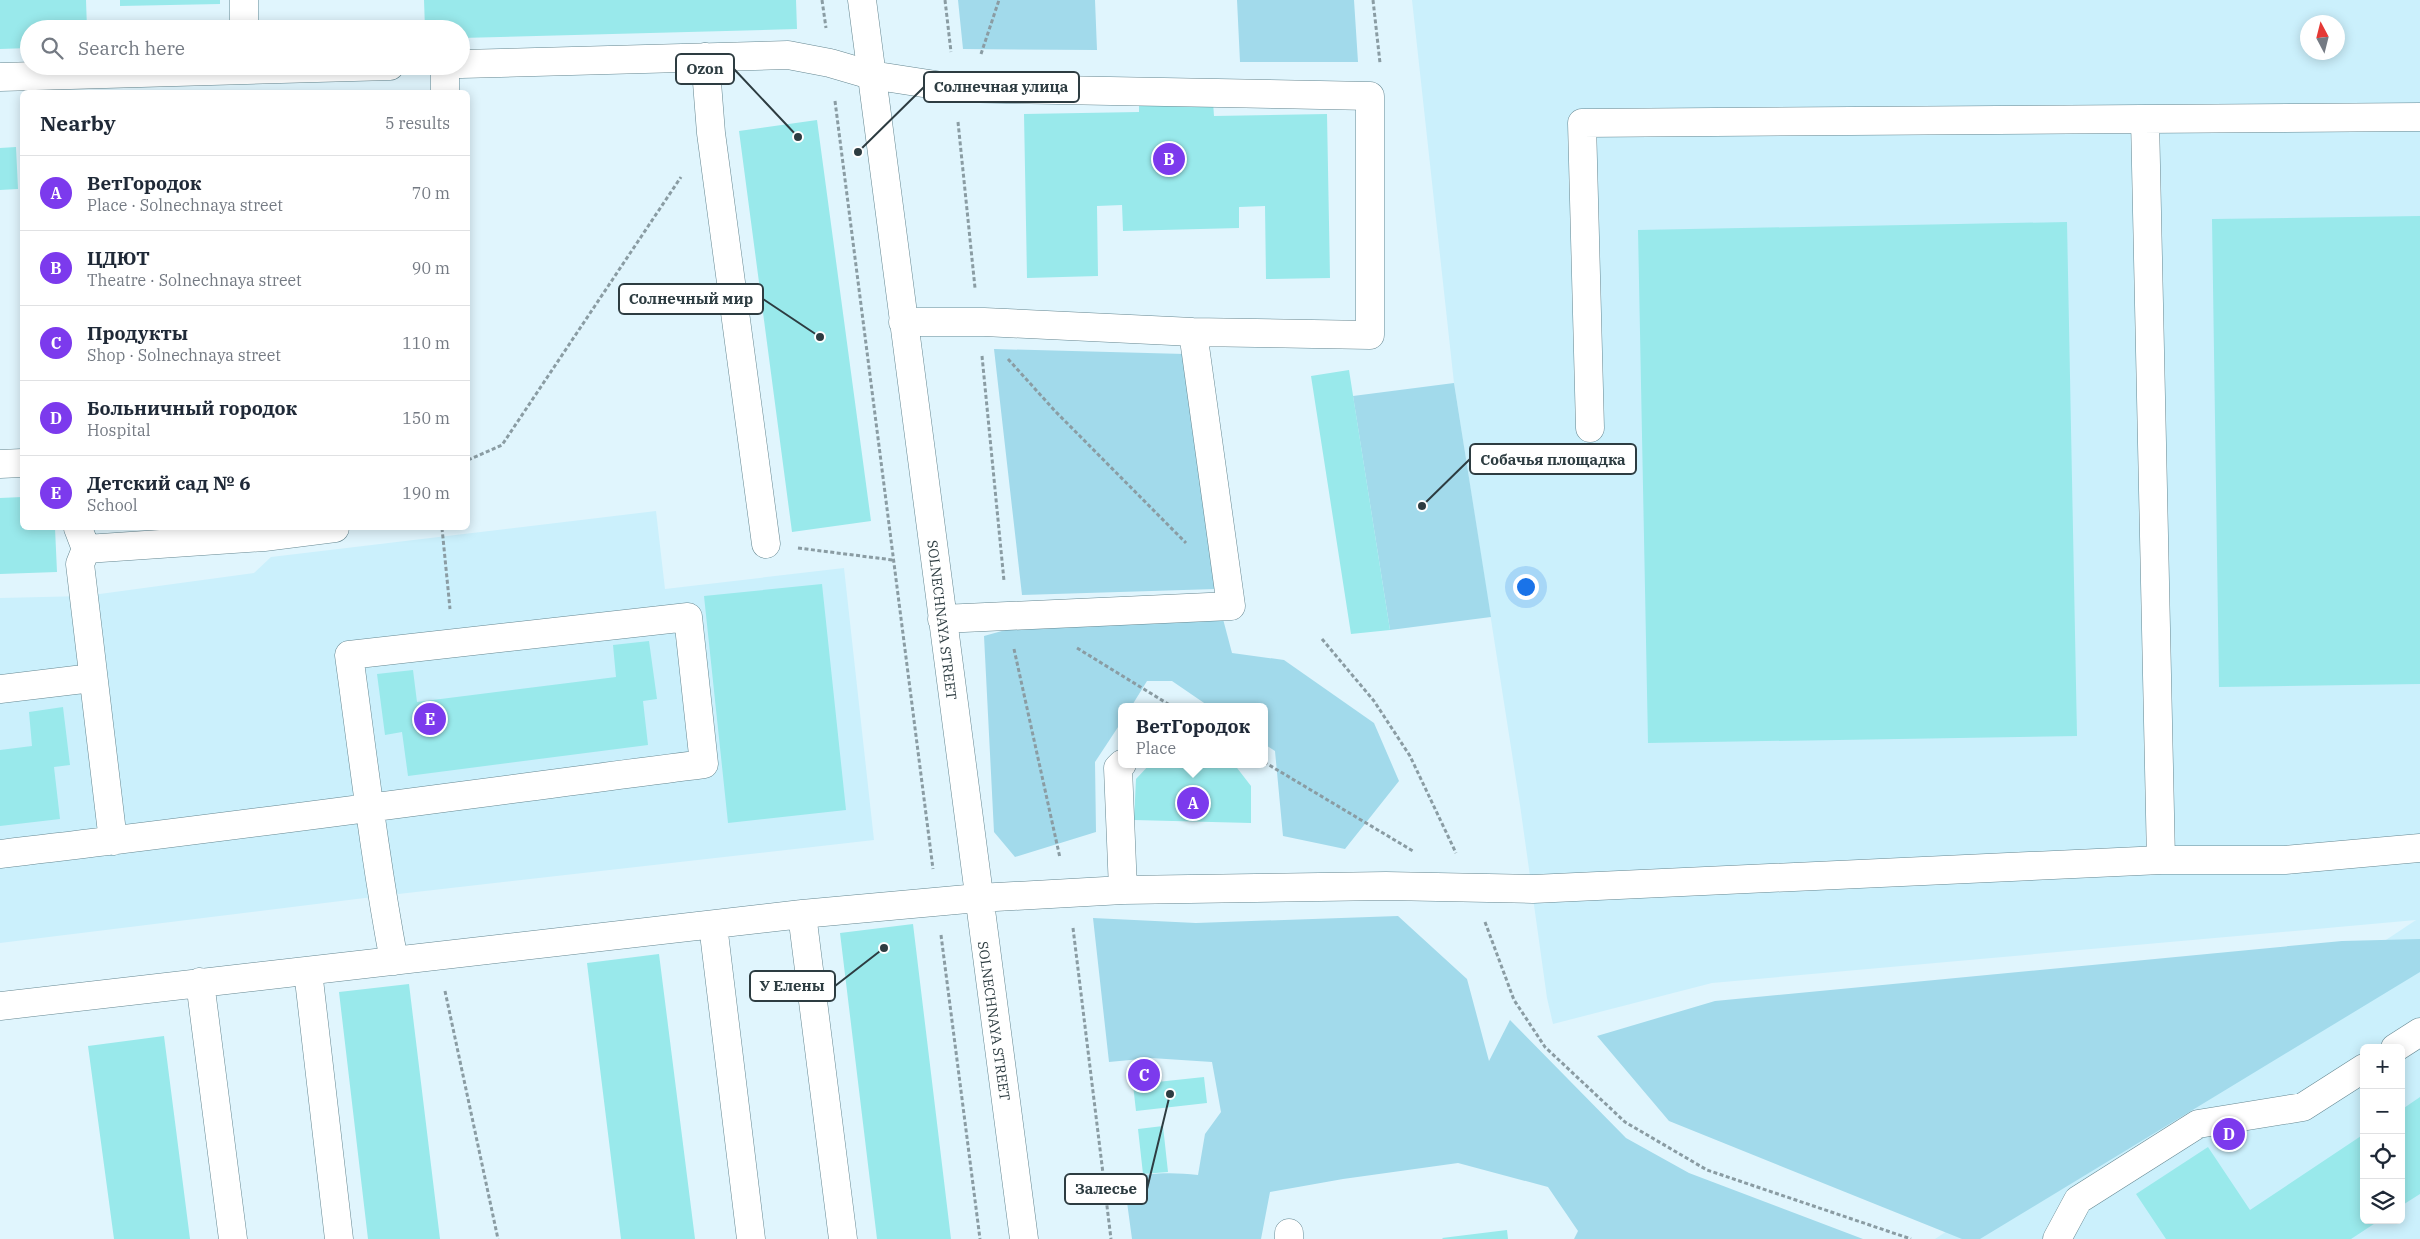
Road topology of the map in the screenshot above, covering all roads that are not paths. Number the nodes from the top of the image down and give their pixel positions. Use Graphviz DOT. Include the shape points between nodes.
graph roads {
  1 [pos="244,0"];
  2 [pos="862,0"];
  3 [pos="244,20"];
  4 [pos="705,57"];
  5 [pos="470,64"];
  6 [pos="259,75"];
  7 [pos="445,75"];
  8 [pos="871,75"];
  9 [pos="244,76"];
  10 [pos="0,77"];
  11 [pos="56,84"];
  12 [pos="445,90"];
  13 [pos="2420,117"];
  14 [pos="2145,119"];
  15 [pos="903,322"];
  16 [pos="1193,332"];
  17 [pos="1590,428"];
  18 [pos="20,463"];
  19 [pos="0,464"];
  20 [pos="300,530"];
  21 [pos="264,532"];
  22 [pos="82,538"];
  23 [pos="766,544"];
  24 [pos="942,619"];
  25 [pos="92,678"];
  26 [pos="0,689"];
  27 [pos="1118,768"];
  28 [pos="370,807"];
  29 [pos="112,841"];
  30 [pos="2420,848"];
  31 [pos="0,854"];
  32 [pos="2161,860"];
  33 [pos="1122,890"];
  34 [pos="978,898"];
  35 [pos="802,914"];
  36 [pos="713,925"];
  37 [pos="394,961"];
  38 [pos="308,971"];
  39 [pos="200,982"];
  40 [pos="0,1006"];
  41 [pos="2420,1032"];
  42 [pos="2401,1044"];
  43 [pos="2360,1071"];
  44 [pos="233,1239"];
  45 [pos="339,1239"];
  46 [pos="751,1239"];
  47 [pos="843,1239"];
  48 [pos="1024,1239"];
  49 [pos="2057,1239"];
  1 -- 3 [label="street"];
  2 -- 8 [label="street, SOLNECHNAYA STREET"];
  4 -- 5 [label="street"];
  4 -- 8 [label="street" via="788,55"];
  4 -- 23 [label="street" via="711,133"];
  6 -- 9 [label="street"];
  7 -- 12 [label="street"];
  8 -- 15 [label="street, SOLNECHNAYA STREET"];
  8 -- 16 [label="street" via="955,88 1370,96 1370,335"];
  9 -- 11 [label="street"];
  10 -- 11 [label="street"];
  13 -- 14 [label="street"];
  14 -- 17 [label="street" via="1582,123"];
  14 -- 32 [label="street"];
  15 -- 16 [label="street" via="990,322"];
  15 -- 24 [label="street, SOLNECHNAYA STREET"];
  16 -- 24 [label="street" via="1231,606"];
  18 -- 19 [label="street"];
  20 -- 21 [label="street"];
  21 -- 22 [label="street"];
  22 -- 25 [label="street" via="80,564"];
  24 -- 34 [label="street, SOLNECHNAYA STREET"];
  25 -- 26 [label="street"];
  25 -- 29 [label="street"];
  27 -- 33 [label="street"];
  28 -- 28 [label="street" via="704,764 688,617 349,654"];
  28 -- 29 [label="street"];
  28 -- 37 [label="street" via="381,896"];
  29 -- 31 [label="street"];
  30 -- 32 [label="street" via="2285,860"];
  32 -- 33 [label="street" via="1533,889"];
  33 -- 34 [label="street"];
  34 -- 35 [label="street"];
  34 -- 48 [label="street, SOLNECHNAYA STREET"];
  35 -- 36 [label="street"];
  35 -- 47 [label="street"];
  36 -- 37 [label="street"];
  36 -- 46 [label="street"];
  37 -- 38 [label="street"];
  38 -- 39 [label="street"];
  38 -- 45 [label="street"];
  39 -- 40 [label="street"];
  39 -- 44 [label="street"];
  41 -- 42 [label="street"];
  43 -- 49 [label="street" via="2303,1107 2198,1124 2078,1200"];
}
